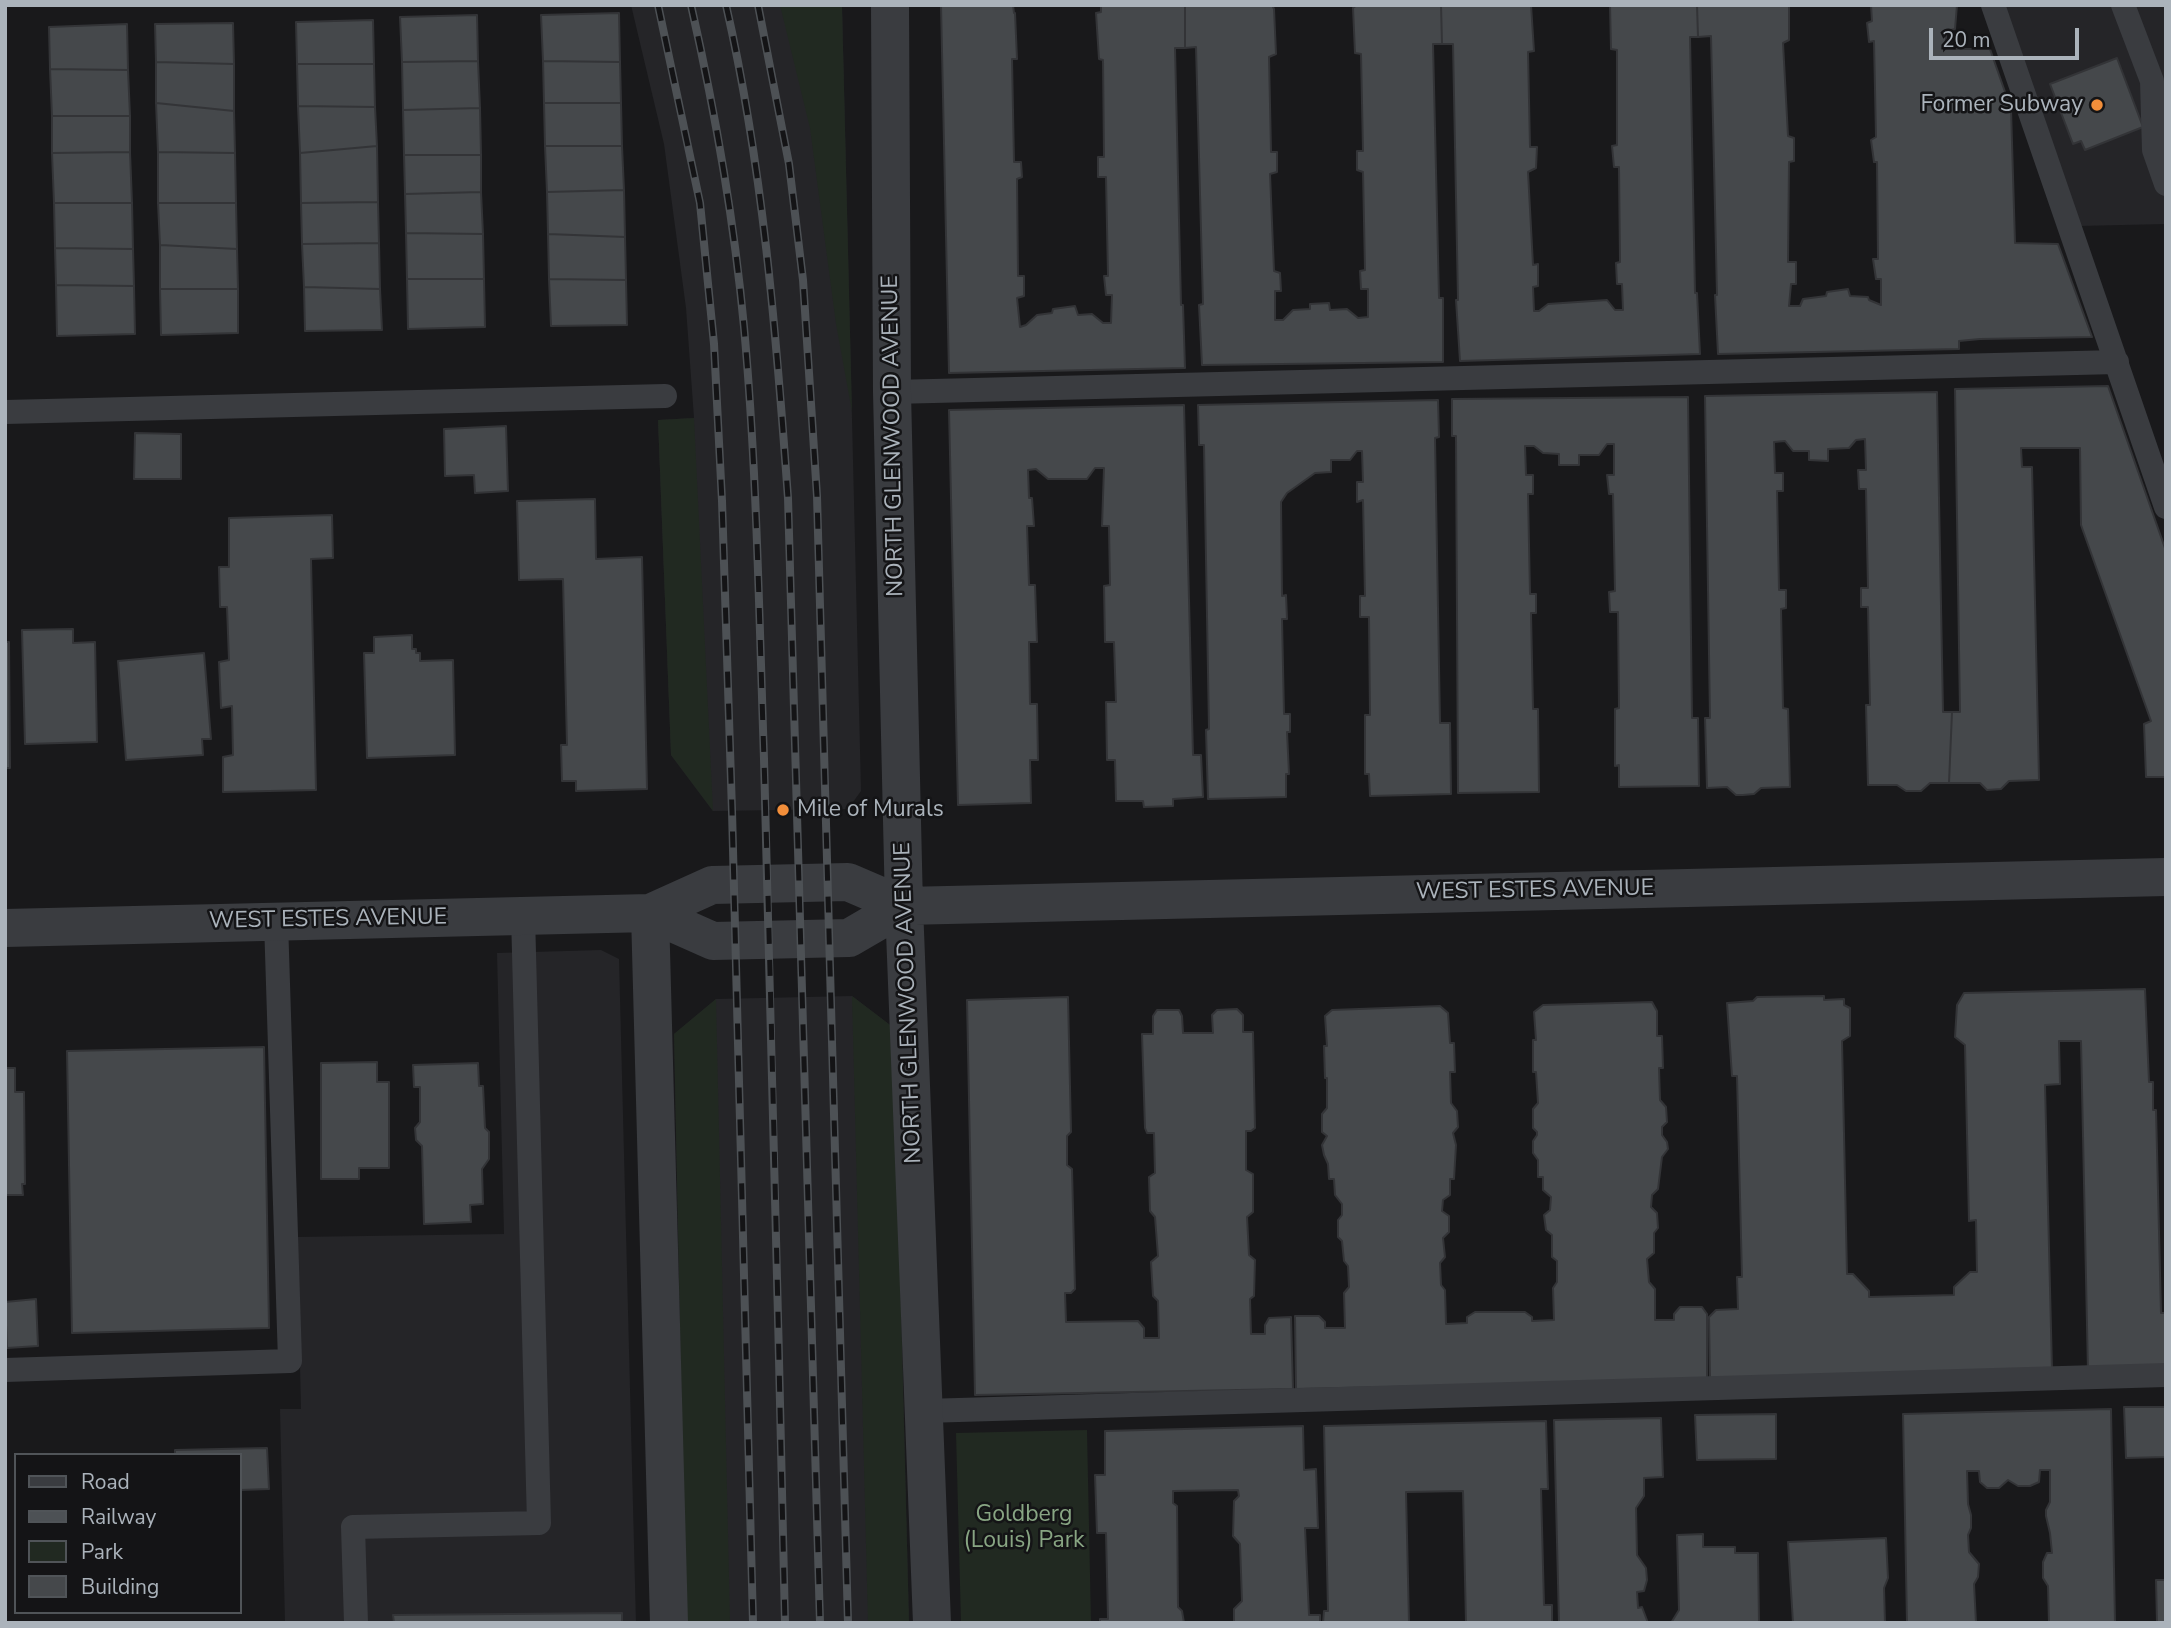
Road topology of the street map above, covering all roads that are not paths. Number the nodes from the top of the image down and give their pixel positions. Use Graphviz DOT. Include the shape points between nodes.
graph roads {
  1 [pos="890,5"];
  2 [pos="1993,5"];
  3 [pos="2123,5"];
  4 [pos="2159,79"];
  5 [pos="2166,184"];
  6 [pos="2117,362"];
  7 [pos="892,391"];
  8 [pos="666,396"];
  9 [pos="5,412"];
  10 [pos="2166,507"];
  11 [pos="2166,877"];
  12 [pos="904,906"];
  13 [pos="650,913"];
  14 [pos="523,915"];
  15 [pos="276,921"];
  16 [pos="5,928"];
  17 [pos="5,1370"];
  18 [pos="2166,1375"];
  19 [pos="924,1411"];
  20 [pos="355,1623"];
  21 [pos="669,1623"];
  22 [pos="932,1623"];
  1 -- 7 [label="street, NORTH GLENWOOD AVENUE"];
  2 -- 6 [label="lane"];
  3 -- 4 [label="lane"];
  4 -- 5 [label="lane" via="2154,150"];
  6 -- 7 [label="lane"];
  6 -- 10 [label="lane"];
  7 -- 12 [label="street, NORTH GLENWOOD AVENUE"];
  8 -- 9 [label="lane"];
  11 -- 12 [label="street, WEST ESTES AVENUE"];
  12 -- 13 [label="street, WEST ESTES AVENUE" via="848,882 712,885"];
  12 -- 13 [label="street, WEST ESTES AVENUE" via="849,938 713,941"];
  12 -- 19 [label="street, NORTH GLENWOOD AVENUE"];
  13 -- 14 [label="street, WEST ESTES AVENUE"];
  13 -- 21 [label="street"];
  14 -- 15 [label="street, WEST ESTES AVENUE"];
  14 -- 20 [label="lane" via="539,1523 353,1527"];
  15 -- 16 [label="street, WEST ESTES AVENUE"];
  15 -- 17 [label="lane" via="290,1361"];
  18 -- 19 [label="lane"];
  19 -- 22 [label="street, NORTH GLENWOOD AVENUE"];
}
